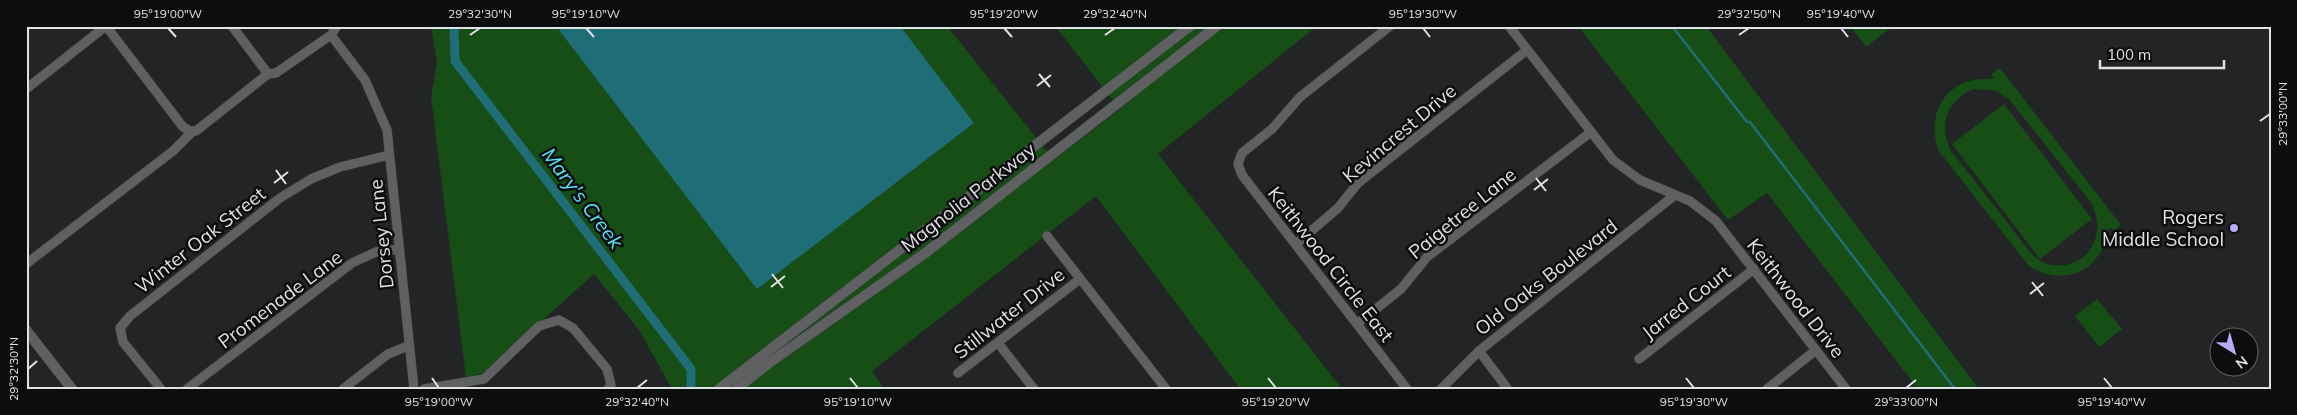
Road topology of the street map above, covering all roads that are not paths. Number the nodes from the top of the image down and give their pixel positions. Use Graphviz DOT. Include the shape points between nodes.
graph roads {
  1 [pos="106,26"];
  2 [pos="232,26"];
  3 [pos="337,26"];
  4 [pos="1190,26"];
  5 [pos="1217,26"];
  6 [pos="1390,26"];
  7 [pos="1509,26"];
  8 [pos="331,35"];
  9 [pos="1527,50"];
  10 [pos="268,74"];
  11 [pos="1122,79"];
  12 [pos="26,89"];
  13 [pos="1132,92"];
  14 [pos="193,131"];
  15 [pos="1591,132"];
  16 [pos="389,155"];
  17 [pos="998,173"];
  18 [pos="1009,188"];
  19 [pos="1675,195"];
  20 [pos="1047,236"];
  21 [pos="1296,244"];
  22 [pos="399,250"];
  23 [pos="26,264"];
  24 [pos="1754,269"];
  25 [pos="1080,279"];
  26 [pos="1358,324"];
  27 [pos="26,330"];
  28 [pos="998,343"];
  29 [pos="408,346"];
  30 [pos="1816,350"];
  31 [pos="1479,351"];
  32 [pos="1639,359"];
  33 [pos="958,374"];
  34 [pos="739,386"];
  35 [pos="609,387"];
  36 [pos="1507,388"];
  37 [pos="72,389"];
  38 [pos="161,389"];
  39 [pos="187,389"];
  40 [pos="343,389"];
  41 [pos="414,389"];
  42 [pos="424,389"];
  43 [pos="719,389"];
  44 [pos="1034,389"];
  45 [pos="1166,389"];
  46 [pos="1407,389"];
  47 [pos="1441,389"];
  48 [pos="1767,389"];
  49 [pos="1846,389"];
  1 -- 12 [label="street"];
  1 -- 14 [label="street" via="184,127"];
  2 -- 10 [label="street"];
  3 -- 8 [label="street"];
  4 -- 11 [label="street, Magnolia Parkway"];
  5 -- 13 [label="street, Magnolia Parkway"];
  6 -- 21 [label="street, Keithwood Circle East" via="1300,97 1272,129 1240,157 1238,164 1242,175"];
  7 -- 9 [label="street, Keithwood Drive"];
  8 -- 10 [label="street" via="276,73"];
  8 -- 16 [label="street, Dorsey Lane" via="365,80 387,130"];
  9 -- 15 [label="street, Keithwood Drive"];
  9 -- 21 [label="street, Kevincrest Drive" via="1358,182 1338,208"];
  10 -- 14 [label="street"];
  11 -- 13 [label="street"];
  11 -- 17 [label="street, Magnolia Parkway"];
  13 -- 18 [label="street, Magnolia Parkway"];
  14 -- 23 [label="street" via="173,151"];
  15 -- 19 [label="street, Keithwood Drive" via="1626,171"];
  15 -- 26 [label="street, Paigetree Lane" via="1427,257 1401,289"];
  16 -- 22 [label="street, Dorsey Lane"];
  16 -- 38 [label="street, Winter Oak Street" via="340,167 311,179 280,198 130,316 120,328 123,342"];
  17 -- 18 [label="street"];
  17 -- 43 [label="street, Magnolia Parkway"];
  18 -- 34 [label="street, Magnolia Parkway" via="924,254"];
  19 -- 24 [label="street, Keithwood Drive" via="1701,208 1721,227"];
  19 -- 31 [label="street, Old Oaks Boulevard"];
  20 -- 25 [label="street"];
  21 -- 26 [label="street, Keithwood Circle East"];
  22 -- 29 [label="street, Dorsey Lane"];
  22 -- 39 [label="street, Promenade Lane" via="376,252 352,263"];
  24 -- 30 [label="street, Keithwood Drive"];
  24 -- 32 [label="street, Jarred Court"];
  25 -- 28 [label="street, Stillwater Drive"];
  25 -- 45 [label="street"];
  26 -- 46 [label="street, Keithwood Circle East"];
  27 -- 37 [label="street"];
  28 -- 33 [label="street, Stillwater Drive"];
  28 -- 44 [label="street"];
  29 -- 40 [label="street" via="388,354"];
  29 -- 41 [label="street, Dorsey Lane"];
  30 -- 48 [label="street"];
  30 -- 49 [label="street, Keithwood Drive"];
  31 -- 36 [label="street"];
  31 -- 47 [label="street, Old Oaks Boulevard"];
  35 -- 42 [label="street" via="607,369 573,328 559,320 539,326 484,379"];
}
